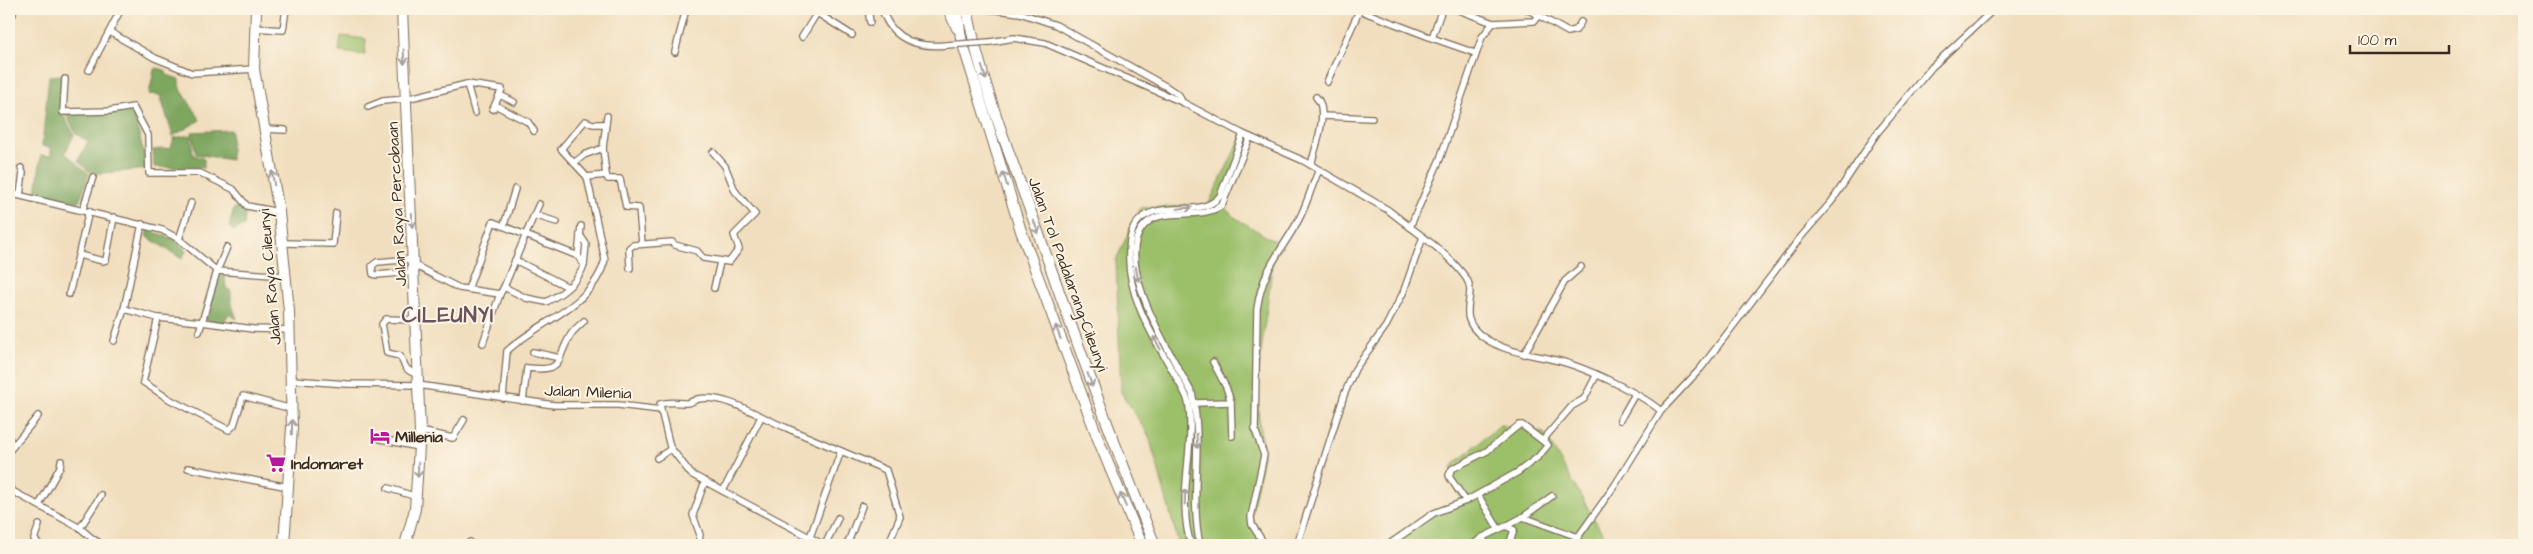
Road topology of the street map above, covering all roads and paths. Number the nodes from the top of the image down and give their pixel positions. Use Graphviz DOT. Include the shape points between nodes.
graph roads {
  1 [pos="121,9"];
  2 [pos="256,9"];
  3 [pos="286,9"];
  4 [pos="402,9"];
  5 [pos="686,9"];
  6 [pos="716,9"];
  7 [pos="721,9"];
  8 [pos="811,9"];
  9 [pos="826,9"];
  10 [pos="868,9"];
  11 [pos="882,9"];
  12 [pos="948,9"];
  13 [pos="957,9"];
  14 [pos="967,9"];
  15 [pos="989,9"];
  16 [pos="1360,9"];
  17 [pos="1442,9"];
  18 [pos="1456,9"];
  19 [pos="1527,9"];
  20 [pos="1543,9"];
  21 [pos="1994,9"];
  22 [pos="819,14"];
  23 [pos="1539,15"];
  24 [pos="870,22"];
  25 [pos="1581,22"];
  26 [pos="1493,23"];
  27 [pos="255,28"];
  28 [pos="110,32"];
  29 [pos="852,35"];
  30 [pos="802,37"];
  31 [pos="961,38"];
  32 [pos="1432,38"];
  33 [pos="675,52"];
  34 [pos="1475,53"];
  35 [pos="254,69"];
  36 [pos="90,70"];
  37 [pos="65,79"];
  38 [pos="1327,82"];
  39 [pos="467,84"];
  40 [pos="500,95"];
  41 [pos="1316,97"];
  42 [pos="406,99"];
  43 [pos="514,102"];
  44 [pos="1182,102"];
  45 [pos="368,107"];
  46 [pos="475,113"];
  47 [pos="607,116"];
  48 [pos="1322,116"];
  49 [pos="1372,118"];
  50 [pos="606,124"];
  51 [pos="264,129"];
  52 [pos="285,130"];
  53 [pos="534,131"];
  54 [pos="1243,134"];
  55 [pos="1250,137"];
  56 [pos="602,148"];
  57 [pos="713,152"];
  58 [pos="574,163"];
  59 [pos="1311,165"];
  60 [pos="22,168"];
  61 [pos="1319,170"];
  62 [pos="606,175"];
  63 [pos="93,177"];
  64 [pos="587,177"];
  65 [pos="515,189"];
  66 [pos="9,193"];
  67 [pos="20,195"];
  68 [pos="1223,197"];
  69 [pos="191,203"];
  70 [pos="539,204"];
  71 [pos="86,210"];
  72 [pos="280,212"];
  73 [pos="336,213"];
  74 [pos="534,215"];
  75 [pos="114,217"];
  76 [pos="557,222"];
  77 [pos="142,224"];
  78 [pos="504,225"];
  79 [pos="581,226"];
  80 [pos="1410,227"];
  81 [pos="525,235"];
  82 [pos="580,235"];
  83 [pos="1423,237"];
  84 [pos="179,239"];
  85 [pos="283,243"];
  86 [pos="642,244"];
  87 [pos="227,247"];
  88 [pos="79,256"];
  89 [pos="578,256"];
  90 [pos="515,260"];
  91 [pos="720,262"];
  92 [pos="414,265"];
  93 [pos="584,265"];
  94 [pos="1581,267"];
  95 [pos="630,268"];
  96 [pos="217,271"];
  97 [pos="286,276"];
  98 [pos="504,287"];
  99 [pos="568,287"];
  100 [pos="714,288"];
  101 [pos="468,289"];
  102 [pos="69,294"];
  103 [pos="500,294"];
  104 [pos="124,309"];
  105 [pos="158,318"];
  106 [pos="416,320"];
  107 [pos="584,321"];
  108 [pos="202,322"];
  109 [pos="290,330"];
  110 [pos="199,332"];
  111 [pos="114,341"];
  112 [pos="483,343"];
  113 [pos="532,352"];
  114 [pos="1524,354"];
  115 [pos="560,358"];
  116 [pos="1213,362"];
  117 [pos="418,374"];
  118 [pos="1596,376"];
  119 [pos="292,380"];
  120 [pos="418,385"];
  121 [pos="1635,394"];
  122 [pos="502,398"];
  123 [pos="523,401"];
  124 [pos="1231,402"];
  125 [pos="1195,403"];
  126 [pos="292,409"];
  127 [pos="661,410"];
  128 [pos="1661,411"];
  129 [pos="38,416"];
  130 [pos="761,417"];
  131 [pos="464,420"];
  132 [pos="1620,420"];
  133 [pos="420,431"];
  134 [pos="1232,436"];
  135 [pos="9,438"];
  136 [pos="381,439"];
  137 [pos="1543,440"];
  138 [pos="418,447"];
  139 [pos="11,448"];
  140 [pos="671,449"];
  141 [pos="841,451"];
  142 [pos="657,458"];
  143 [pos="61,461"];
  144 [pos="188,468"];
  145 [pos="705,481"];
  146 [pos="9,486"];
  147 [pos="289,487"];
  148 [pos="388,488"];
  149 [pos="724,491"];
  150 [pos="101,495"];
  151 [pos="1478,495"];
  152 [pos="1552,496"];
  153 [pos="417,497"];
  154 [pos="1466,501"];
  155 [pos="39,505"];
  156 [pos="862,506"];
  157 [pos="838,518"];
  158 [pos="1523,518"];
  159 [pos="39,525"];
  160 [pos="1506,526"];
  161 [pos="80,528"];
  162 [pos="1498,528"];
  163 [pos="810,537"];
  164 [pos="1578,537"];
  165 [pos="1481,538"];
  166 [pos="93,539"];
  167 [pos="2524,541"];
  168 [pos="410,543"];
  169 [pos="40,545"];
  170 [pos="87,545"];
  171 [pos="103,545"];
  172 [pos="284,545"];
  173 [pos="698,545"];
  174 [pos="825,545"];
  175 [pos="847,545"];
  176 [pos="888,545"];
  177 [pos="1142,545"];
  178 [pos="1155,545"];
  179 [pos="1190,545"];
  180 [pos="1200,545"];
  181 [pos="1266,545"];
  182 [pos="1298,545"];
  183 [pos="1388,545"];
  184 [pos="1473,545"];
  185 [pos="1488,545"];
  186 [pos="1509,545"];
  187 [pos="1573,545"];
  188 [pos="2522,545"];
  1 -- 28 [label="street"];
  2 -- 27 [label="highway, Jalan Raya Cileunyi"];
  3 -- 27 [label="street" via="283,30"];
  4 -- 42 [label="highway, Jalan Raya Percobaan, one-way"];
  5 -- 33 [label="street"];
  6 -- 7 [label="street"];
  8 -- 22 [label="street"];
  9 -- 22 [label="street"];
  10 -- 24 [label="street"];
  11 -- 44 [label="street, bridge" via="888,25 905,40 925,46 1014,38 1045,43"];
  12 -- 31 [label="highway"];
  13 -- 31 [label="highway"];
  14 -- 178 [label="highway, Jalan Tol Padalarang–Cileunyi, one-way" via="1008,148 1113,443"];
  15 -- 44 [label="street" via="1020,13 1056,25 1167,87 1179,95"];
  16 -- 32 [label="street"];
  16 -- 38 [label="street"];
  17 -- 32 [label="street"];
  18 -- 26 [label="street"];
  19 -- 23 [label="street"];
  20 -- 23 [label="street"];
  21 -- 128 [label="street" via="1932,67 1877,133 1832,201 1700,368"];
  22 -- 29 [label="street"];
  22 -- 30 [label="street"];
  23 -- 25 [label="street" via="1568,32 1576,30"];
  23 -- 26 [label="street" via="1527,22"];
  26 -- 34 [label="street" via="1482,36"];
  27 -- 35 [label="highway, Jalan Raya Cileunyi"];
  28 -- 35 [label="street" via="155,58 192,73"];
  28 -- 36 [label="street"];
  177 -- 31 [label="highway, Jalan Tol Padalarang–Cileunyi, one-way" via="1100,444 1021,231"];
  32 -- 34 [label="street"];
  34 -- 80 [label="street" via="1440,159"];
  35 -- 51 [label="highway, Jalan Raya Cileunyi"];
  37 -- 72 [label="street" via="62,112 133,107 148,135 150,173 200,173 233,189 247,206"];
  39 -- 40 [label="street" via="502,89"];
  39 -- 42 [label="street"];
  39 -- 46 [label="street"];
  40 -- 43 [label="street"];
  40 -- 53 [label="street" via="494,107 528,122"];
  41 -- 48 [label="street" via="1322,106"];
  42 -- 45 [label="street" via="383,101"];
  42 -- 92 [label="highway, Jalan Raya Percobaan, one-way"];
  44 -- 54 [label="street"];
  47 -- 50 [label="street"];
  48 -- 49 [label="street"];
  48 -- 59 [label="street"];
  50 -- 56 [label="street"];
  50 -- 58 [label="street" via="585,121 561,148"];
  51 -- 52 [label="street"];
  72 -- 51 [label="highway, Jalan Raya Cileunyi, one-way"];
  54 -- 55 [label="street"];
  54 -- 68 [label="street"];
  55 -- 59 [label="street"];
  55 -- 68 [label="street"];
  56 -- 58 [label="street"];
  56 -- 62 [label="street"];
  57 -- 91 [label="street" via="725,166 735,191 755,214 734,236 739,249 729,262"];
  58 -- 64 [label="street"];
  59 -- 61 [label="street"];
  60 -- 67 [label="street"];
  61 -- 80 [label="street" via="1388,210"];
  61 -- 181 [label="street" via="1302,214 1271,262 1257,309 1256,430 1264,455 1252,525"];
  62 -- 64 [label="street"];
  62 -- 86 [label="street" via="608,179 620,179 622,182 626,208 639,208"];
  63 -- 71 [label="street"];
  64 -- 122 [label="street" via="605,260 603,269 590,290 507,351"];
  65 -- 78 [label="street"];
  66 -- 67 [label="street"];
  67 -- 71 [label="street"];
  68 -- 125 [label="street, one-way" via="1218,208 1206,213 1161,216 1149,221 1142,229 1135,248 1138,280 1152,319"];
  179 -- 68 [label="street, one-way" via="1185,505 1190,411 1184,392 1145,322 1129,272 1129,247 1134,228 1143,216 1156,210 1206,206"];
  69 -- 84 [label="street"];
  70 -- 74 [label="street"];
  71 -- 75 [label="street"];
  71 -- 88 [label="street"];
  72 -- 85 [label="highway, Jalan Raya Cileunyi"];
  73 -- 85 [label="street" via="332,244"];
  74 -- 76 [label="street"];
  74 -- 81 [label="street"];
  75 -- 77 [label="street"];
  75 -- 88 [label="street" via="106,260"];
  77 -- 84 [label="street"];
  77 -- 104 [label="street"];
  78 -- 81 [label="street"];
  78 -- 101 [label="street" via="492,223"];
  79 -- 82 [label="street"];
  80 -- 83 [label="street"];
  81 -- 89 [label="street"];
  81 -- 90 [label="street"];
  82 -- 89 [label="street"];
  82 -- 93 [label="street" via="586,244"];
  83 -- 114 [label="street" via="1466,279 1469,285 1468,316 1472,326 1495,344"];
  83 -- 182 [label="street" via="1403,292 1386,326 1356,369 1344,395"];
  84 -- 96 [label="street"];
  85 -- 97 [label="highway, Jalan Raya Cileunyi"];
  86 -- 91 [label="street" via="672,242 697,251 703,258"];
  86 -- 95 [label="street" via="630,248"];
  87 -- 96 [label="street"];
  88 -- 102 [label="street"];
  89 -- 93 [label="street"];
  90 -- 98 [label="street"];
  90 -- 99 [label="street"];
  91 -- 100 [label="street"];
  92 -- 92 [label="street" via="377,262 372,271 376,275"];
  92 -- 101 [label="street" via="450,284"];
  92 -- 106 [label="highway, Jalan Raya Percobaan"];
  93 -- 99 [label="street" via="580,276"];
  94 -- 114 [label="street" via="1565,281"];
  96 -- 97 [label="street"];
  96 -- 108 [label="street"];
  97 -- 109 [label="highway, Jalan Raya Cileunyi"];
  98 -- 99 [label="street" via="526,298 546,302"];
  98 -- 103 [label="street"];
  101 -- 103 [label="street"];
  103 -- 112 [label="street"];
  104 -- 105 [label="street"];
  104 -- 111 [label="street"];
  105 -- 108 [label="street"];
  105 -- 126 [label="street" via="143,382 229,430 234,425 242,396"];
  106 -- 117 [label="highway, Jalan Raya Percobaan"];
  106 -- 117 [label="street" via="386,319 382,329 387,353 400,356 406,369"];
  107 -- 115 [label="street" via="571,334"];
  108 -- 109 [label="street"];
  108 -- 110 [label="street"];
  109 -- 119 [label="highway, Jalan Raya Cileunyi"];
  113 -- 115 [label="street"];
  114 -- 118 [label="street" via="1558,360"];
  115 -- 123 [label="street" via="550,369 527,368"];
  116 -- 124 [label="street"];
  117 -- 120 [label="highway, Jalan Raya Percobaan"];
  118 -- 121 [label="street"];
  118 -- 137 [label="street" via="1584,399 1572,406"];
  119 -- 120 [label="street, Jalan Milenia"];
  119 -- 126 [label="highway, Jalan Raya Cileunyi"];
  120 -- 122 [label="street, Jalan Milenia"];
  120 -- 133 [label="highway, Jalan Raya Percobaan"];
  121 -- 128 [label="street"];
  121 -- 132 [label="street"];
  122 -- 123 [label="street, Jalan Milenia"];
  123 -- 127 [label="street, Jalan Milenia"];
  124 -- 125 [label="street"];
  124 -- 134 [label="street"];
  125 -- 180 [label="street, one-way" via="1198,460 1194,508"];
  147 -- 126 [label="highway, Jalan Raya Cileunyi, one-way"];
  127 -- 130 [label="street" via="662,403 689,403 697,399 741,405"];
  127 -- 140 [label="street"];
  128 -- 164 [label="street"];
  129 -- 139 [label="street"];
  130 -- 141 [label="street"];
  130 -- 149 [label="street"];
  131 -- 133 [label="street" via="453,438"];
  133 -- 138 [label="highway, Jalan Raya Percobaan"];
  135 -- 139 [label="street"];
  136 -- 138 [label="street"];
  137 -- 151 [label="street" via="1548,447 1538,456 1518,472"];
  137 -- 154 [label="street" via="1520,425 1487,451 1452,469 1450,478"];
  138 -- 153 [label="highway, Jalan Raya Percobaan, one-way"];
  140 -- 142 [label="street"];
  140 -- 145 [label="street" via="691,474"];
  141 -- 163 [label="street"];
  141 -- 176 [label="street" via="886,470 900,517"];
  143 -- 155 [label="street"];
  144 -- 147 [label="street"];
  145 -- 149 [label="street"];
  145 -- 173 [label="street" via="693,515 700,535"];
  146 -- 155 [label="street"];
  147 -- 172 [label="highway, Jalan Raya Cileunyi"];
  148 -- 153 [label="street"];
  149 -- 163 [label="street" via="786,527"];
  150 -- 161 [label="street"];
  151 -- 154 [label="street"];
  151 -- 162 [label="street"];
  152 -- 158 [label="street"];
  153 -- 168 [label="highway, Jalan Raya Percobaan"];
  154 -- 183 [label="street" via="1434,513"];
  155 -- 161 [label="street"];
  156 -- 175 [label="street"];
  157 -- 174 [label="street"];
  158 -- 160 [label="street"];
  158 -- 164 [label="street"];
  159 -- 169 [label="street" via="34,540"];
  160 -- 162 [label="street"];
  160 -- 186 [label="street" via="1514,530"];
  161 -- 166 [label="street"];
  162 -- 165 [label="street"];
  163 -- 174 [label="street"];
  164 -- 187 [label="street"];
  165 -- 184 [label="street"];
  165 -- 185 [label="street"];
  166 -- 170 [label="street"];
  166 -- 171 [label="street"];
  167 -- 188 [label="street"];
}
